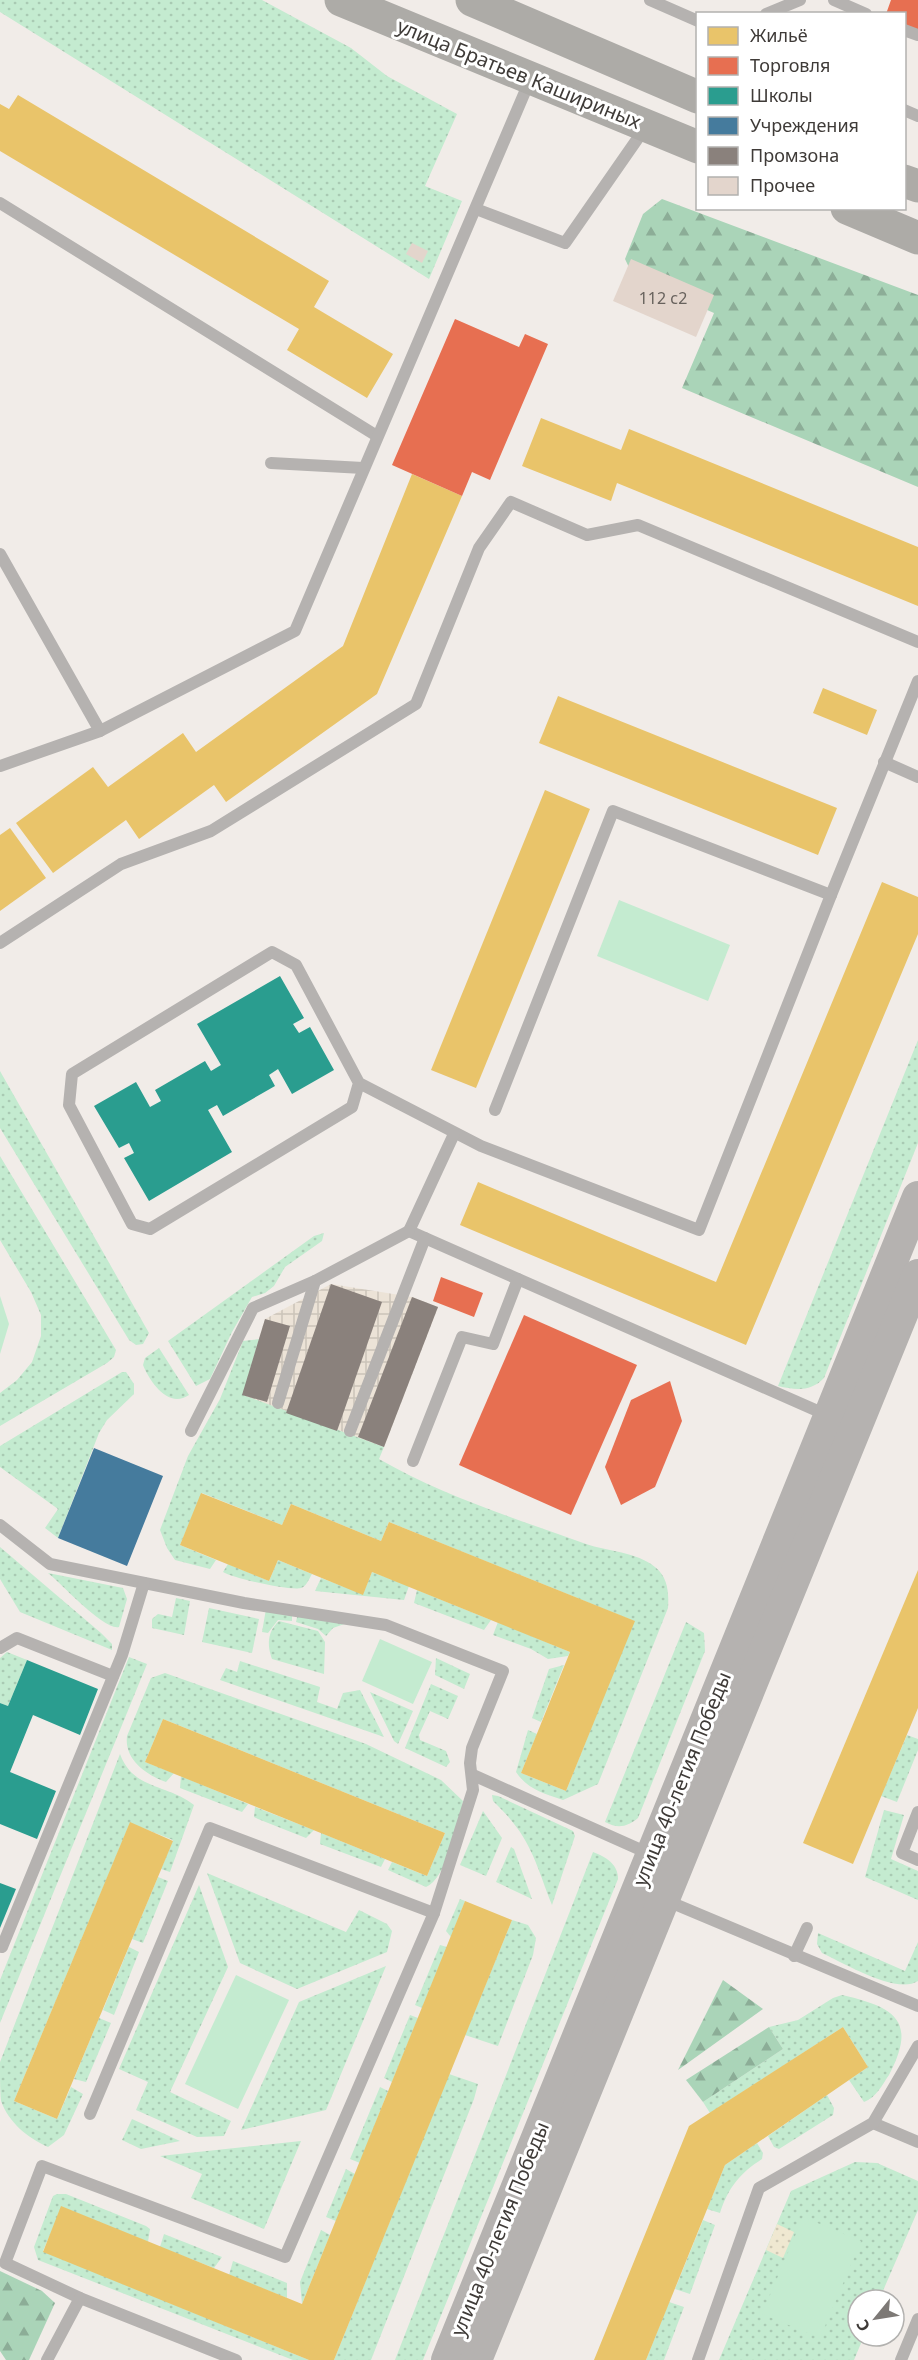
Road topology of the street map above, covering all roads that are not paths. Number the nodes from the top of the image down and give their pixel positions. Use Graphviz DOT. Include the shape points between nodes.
graph roads {
  1 [pos="341,0"];
  2 [pos="472,0"];
  3 [pos="650,0"];
  4 [pos="800,0"];
  5 [pos="834,0"];
  6 [pos="770,12"];
  7 [pos="861,12"];
  8 [pos="696,20"];
  9 [pos="530,80"];
  10 [pos="696,95"];
  11 [pos="646,126"];
  12 [pos="696,146"];
  13 [pos="0,202"];
  14 [pos="476,208"];
  15 [pos="852,210"];
  16 [pos="918,238"];
  17 [pos="376,436"];
  18 [pos="271,463"];
  19 [pos="363,468"];
  20 [pos="0,555"];
  21 [pos="12,576"];
  22 [pos="0,582"];
  23 [pos="918,642"];
  24 [pos="918,681"];
  25 [pos="100,731"];
  26 [pos="884,762"];
  27 [pos="0,766"];
  28 [pos="918,777"];
  29 [pos="831,895"];
  30 [pos="0,943"];
  31 [pos="359,1083"];
  32 [pos="495,1110"];
  33 [pos="454,1134"];
  34 [pos="918,1197"];
  35 [pos="410,1231"];
  36 [pos="425,1238"];
  37 [pos="908,1250"];
  38 [pos="918,1275"];
  39 [pos="518,1279"];
  40 [pos="315,1281"];
  41 [pos="278,1403"];
  42 [pos="829,1416"];
  43 [pos="191,1431"];
  44 [pos="350,1431"];
  45 [pos="413,1461"];
  46 [pos="0,1525"];
  47 [pos="144,1582"];
  48 [pos="0,1648"];
  49 [pos="113,1676"];
  50 [pos="473,1775"];
  51 [pos="918,1812"];
  52 [pos="664,1859"];
  53 [pos="918,1860"];
  54 [pos="650,1894"];
  55 [pos="434,1912"];
  56 [pos="807,1928"];
  57 [pos="0,1946"];
  58 [pos="794,1956"];
  59 [pos="918,2006"];
  60 [pos="918,2046"];
  61 [pos="90,2114"];
  62 [pos="873,2123"];
  63 [pos="918,2142"];
  64 [pos="80,2298"];
  65 [pos="918,2319"];
  66 [pos="47,2360"];
  67 [pos="236,2360"];
  68 [pos="447,2360"];
  69 [pos="476,2360"];
  70 [pos="698,2360"];
  71 [pos="901,2360"];
  1 -- 9 [label="main road, улица Братьев Кашириных"];
  2 -- 10 [label="main road"];
  3 -- 8 [label="lane"];
  4 -- 6 [label="lane"];
  5 -- 7 [label="lane"];
  9 -- 11 [label="main road, улица Братьев Кашириных"];
  9 -- 14 [label="lane"];
  11 -- 12 [label="main road, улица Братьев Кашириных"];
  11 -- 14 [label="lane" via="565,243"];
  13 -- 17 [label="lane"];
  14 -- 17 [label="lane"];
  15 -- 16 [label="main road"];
  17 -- 19 [label="lane"];
  18 -- 19 [label="lane"];
  19 -- 25 [label="lane" via="295,631"];
  20 -- 21 [label="lane"];
  21 -- 22 [label="lane"];
  21 -- 25 [label="lane"];
  23 -- 30 [label="lane" via="638,525 587,535 511,502 478,549 416,704 211,831 121,864"];
  24 -- 26 [label="lane"];
  25 -- 27 [label="lane"];
  26 -- 28 [label="lane"];
  26 -- 29 [label="lane"];
  29 -- 32 [label="lane" via="613,811"];
  29 -- 33 [label="lane" via="699,1230"];
  31 -- 31 [label="lane" via="297,965 273,952 72,1074 69,1105 132,1224 150,1229 352,1107"];
  31 -- 33 [label="lane"];
  33 -- 35 [label="lane"];
  34 -- 37 [label="street, улица 40-летия Победы"];
  35 -- 36 [label="lane"];
  35 -- 40 [label="lane"];
  36 -- 39 [label="lane"];
  36 -- 44 [label="lane"];
  37 -- 42 [label="street, улица 40-летия Победы"];
  38 -- 52 [label="street, улица 40-летия Победы"];
  39 -- 42 [label="lane"];
  39 -- 45 [label="lane" via="493,1344 462,1337"];
  40 -- 41 [label="lane"];
  40 -- 43 [label="lane" via="254,1308"];
  42 -- 52 [label="street, улица 40-летия Победы"];
  46 -- 47 [label="lane" via="50,1564"];
  47 -- 49 [label="lane"];
  47 -- 50 [label="lane" via="244,1603 386,1625 503,1671 472,1748"];
  48 -- 49 [label="lane" via="17,1638"];
  49 -- 57 [label="lane"];
  50 -- 52 [label="lane"];
  50 -- 55 [label="lane" via="473,1790"];
  51 -- 53 [label="lane" via="902,1853"];
  52 -- 54 [label="street, улица 40-летия Победы"];
  54 -- 58 [label="lane"];
  54 -- 68 [label="street, улица 40-летия Победы"];
  54 -- 69 [label="street, улица 40-летия Победы"];
  55 -- 61 [label="lane" via="210,1828"];
  55 -- 64 [label="lane" via="285,2258 42,2166 5,2264"];
  56 -- 58 [label="lane"];
  58 -- 59 [label="lane"];
  60 -- 62 [label="lane"];
  62 -- 63 [label="lane"];
  62 -- 70 [label="lane" via="759,2188"];
  64 -- 66 [label="lane"];
  64 -- 67 [label="lane"];
  65 -- 71 [label="lane"];
}
